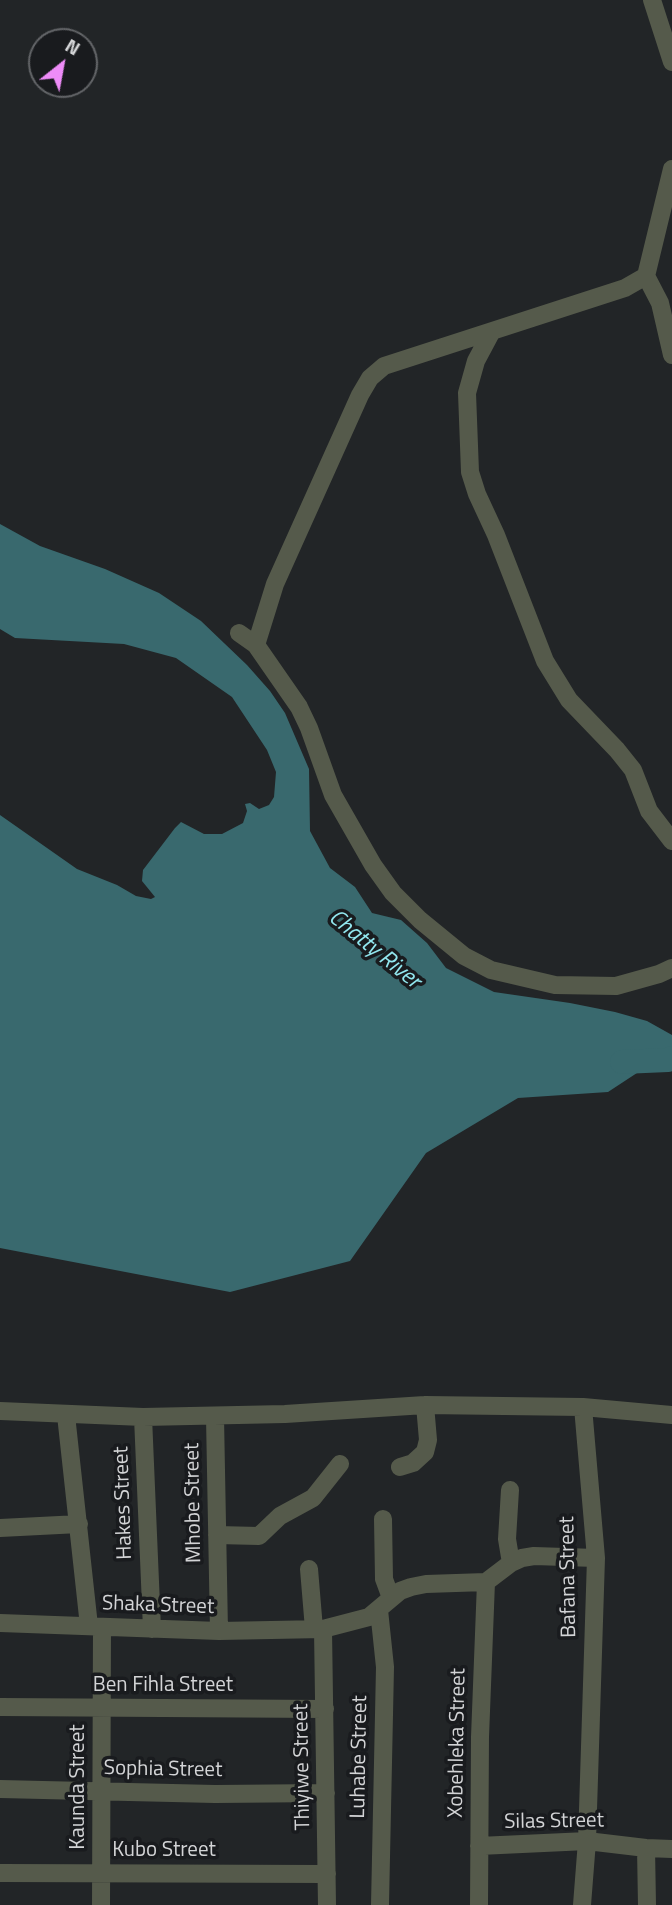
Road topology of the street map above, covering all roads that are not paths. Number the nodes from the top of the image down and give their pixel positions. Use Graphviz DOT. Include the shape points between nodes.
graph roads {
  1 [pos="652,0"];
  2 [pos="672,62"];
  3 [pos="672,169"];
  4 [pos="646,276"];
  5 [pos="492,331"];
  6 [pos="672,355"];
  7 [pos="239,633"];
  8 [pos="256,645"];
  9 [pos="672,841"];
  10 [pos="672,968"];
  11 [pos="425,1405"];
  12 [pos="583,1407"];
  13 [pos="0,1412"];
  14 [pos="66,1415"];
  15 [pos="672,1415"];
  16 [pos="215,1417"];
  17 [pos="143,1418"];
  18 [pos="340,1464"];
  19 [pos="400,1467"];
  20 [pos="510,1490"];
  21 [pos="383,1519"];
  22 [pos="79,1524"];
  23 [pos="0,1528"];
  24 [pos="217,1535"];
  25 [pos="596,1559"];
  26 [pos="511,1563"];
  27 [pos="309,1569"];
  28 [pos="486,1582"];
  29 [pos="385,1604"];
  30 [pos="0,1623"];
  31 [pos="96,1626"];
  32 [pos="152,1629"];
  33 [pos="318,1629"];
  34 [pos="219,1631"];
  35 [pos="0,1707"];
  36 [pos="102,1709"];
  37 [pos="326,1709"];
  38 [pos="0,1789"];
  39 [pos="102,1792"];
  40 [pos="326,1793"];
  41 [pos="587,1841"];
  42 [pos="478,1846"];
  43 [pos="646,1848"];
  44 [pos="672,1849"];
  45 [pos="0,1872"];
  46 [pos="102,1873"];
  47 [pos="327,1874"];
  48 [pos="101,1905"];
  49 [pos="327,1905"];
  50 [pos="380,1905"];
  51 [pos="480,1905"];
  52 [pos="582,1905"];
  53 [pos="647,1905"];
  1 -- 2 [label="street"];
  3 -- 4 [label="street"];
  4 -- 5 [label="street" via="625,288"];
  4 -- 6 [label="street" via="660,303"];
  5 -- 8 [label="street" via="384,366 370,378 275,584"];
  5 -- 9 [label="street" via="476,361 467,393 470,472 477,494 545,661 569,700 633,770 649,811"];
  7 -- 8 [label="street"];
  8 -- 10 [label="street" via="299,707 333,795 373,865 393,893 464,956 491,970 555,985 616,986"];
  11 -- 12 [label="street"];
  11 -- 16 [label="street"];
  11 -- 19 [label="street" via="425,1452"];
  12 -- 15 [label="street"];
  12 -- 25 [label="street, Bafana Street"];
  13 -- 14 [label="street"];
  14 -- 17 [label="street"];
  14 -- 22 [label="street, Kaunda Street"];
  16 -- 17 [label="street"];
  16 -- 24 [label="street, Mhobe Street"];
  17 -- 32 [label="street, Hakes Street"];
  18 -- 24 [label="street" via="313,1498 280,1516 259,1536"];
  20 -- 26 [label="street" via="507,1539"];
  21 -- 29 [label="street"];
  22 -- 23 [label="street"];
  22 -- 31 [label="street, Kaunda Street"];
  24 -- 34 [label="street, Mhobe Street"];
  25 -- 26 [label="street" via="534,1556"];
  25 -- 41 [label="street, Bafana Street"];
  26 -- 28 [label="street"];
  27 -- 33 [label="street"];
  28 -- 29 [label="street, Shaka Street" via="411,1587"];
  28 -- 42 [label="street, Xobehleka Street"];
  29 -- 33 [label="street, Shaka Street" via="353,1623"];
  29 -- 50 [label="street, Luhabe Street"];
  30 -- 31 [label="street, Shaka Street"];
  31 -- 32 [label="street, Shaka Street"];
  31 -- 36 [label="street, Kaunda Street"];
  32 -- 34 [label="street, Shaka Street"];
  33 -- 34 [label="street, Shaka Street"];
  33 -- 37 [label="street, Thiyiwe Street"];
  35 -- 36 [label="street, Ben Fihla Street"];
  36 -- 37 [label="street, Ben Fihla Street"];
  36 -- 39 [label="street, Kaunda Street"];
  37 -- 40 [label="street, Thiyiwe Street"];
  38 -- 39 [label="street, Sophia Street"];
  39 -- 40 [label="street, Sophia Street"];
  39 -- 46 [label="street, Kaunda Street"];
  40 -- 47 [label="street, Thiyiwe Street"];
  41 -- 42 [label="street, Silas Street"];
  41 -- 43 [label="street, Silas Street"];
  41 -- 52 [label="street, Bafana Street"];
  42 -- 51 [label="street, Xobehleka Street"];
  43 -- 44 [label="street, Silas Street"];
  43 -- 53 [label="street"];
  45 -- 46 [label="street, Kubo Street"];
  46 -- 47 [label="street, Kubo Street"];
  46 -- 48 [label="street, Kaunda Street"];
  47 -- 49 [label="street, Thiyiwe Street"];
}
